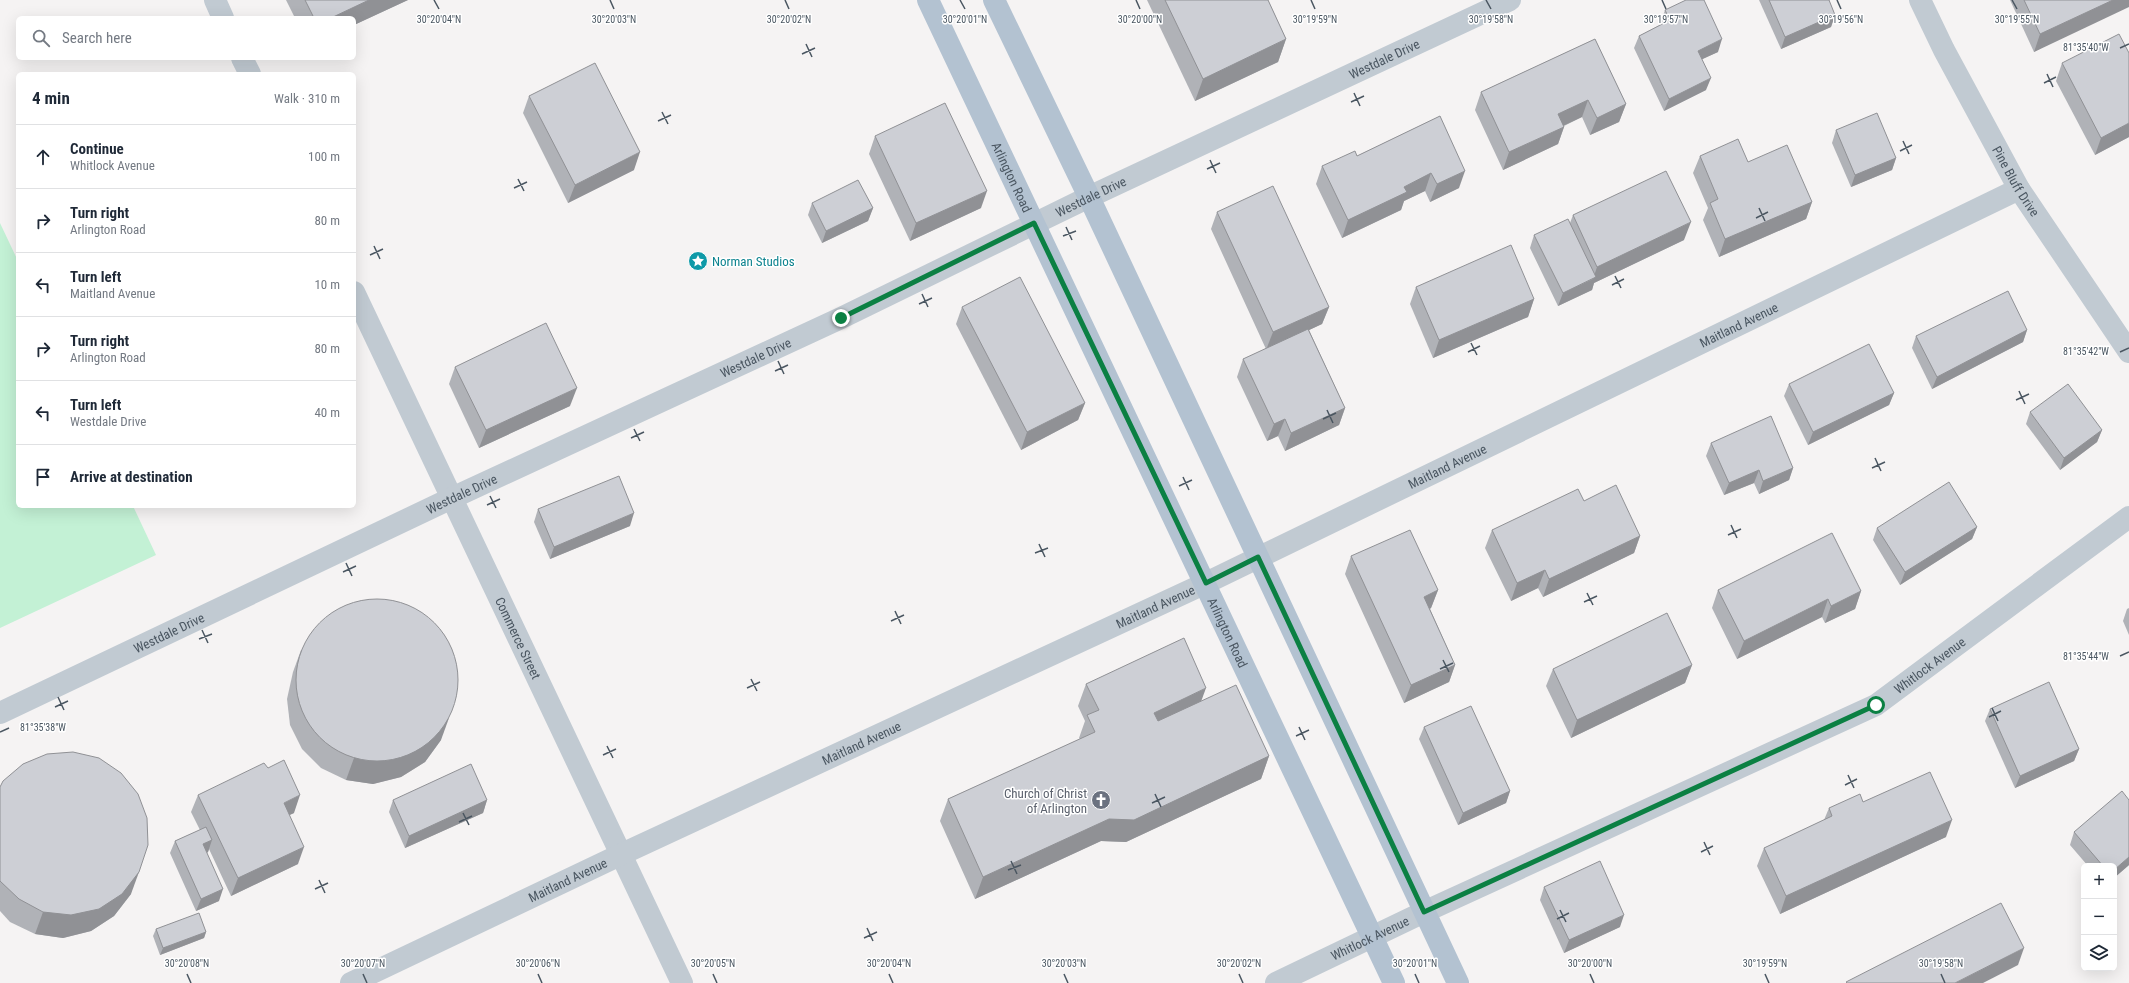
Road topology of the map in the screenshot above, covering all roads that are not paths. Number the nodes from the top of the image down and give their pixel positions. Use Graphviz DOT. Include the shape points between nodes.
graph roads {
  1 [pos="214,0"];
  2 [pos="928,0"];
  3 [pos="994,0"];
  4 [pos="1510,0"];
  5 [pos="1920,0"];
  6 [pos="222,16"];
  7 [pos="243,60"];
  8 [pos="249,72"];
  9 [pos="2019,189"];
  10 [pos="1089,197"];
  11 [pos="1034,223"];
  12 [pos="356,296"];
  13 [pos="2129,352"];
  14 [pos="452,498"];
  15 [pos="2129,517"];
  16 [pos="1258,557"];
  17 [pos="1206,583"];
  18 [pos="0,713"];
  19 [pos="622,854"];
  20 [pos="1424,912"];
  21 [pos="1373,938"];
  22 [pos="1282,982"];
  23 [pos="352,983"];
  24 [pos="682,983"];
  25 [pos="1394,983"];
  26 [pos="1458,983"];
  1 -- 6 [label="street"];
  2 -- 11 [label="main road, Arlington Road"];
  3 -- 10 [label="main road"];
  4 -- 10 [label="street, Westdale Drive"];
  5 -- 9 [label="street, Pine Bluff Drive"];
  7 -- 8 [label="street"];
  9 -- 13 [label="street, Pine Bluff Drive"];
  9 -- 16 [label="street, Maitland Avenue"];
  10 -- 11 [label="street, Westdale Drive"];
  10 -- 16 [label="main road"];
  11 -- 14 [label="street, Westdale Drive" via="841,318"];
  11 -- 17 [label="main road, Arlington Road"];
  12 -- 14 [label="street, Commerce Street"];
  14 -- 18 [label="street, Westdale Drive"];
  14 -- 19 [label="street, Commerce Street"];
  15 -- 20 [label="street, Whitlock Avenue" via="1876,705"];
  16 -- 17 [label="street, Maitland Avenue"];
  16 -- 20 [label="main road"];
  17 -- 19 [label="street, Maitland Avenue"];
  17 -- 21 [label="main road, Arlington Road"];
  19 -- 23 [label="street, Maitland Avenue"];
  19 -- 24 [label="street, Commerce Street"];
  20 -- 21 [label="street, Whitlock Avenue"];
  20 -- 26 [label="main road"];
  21 -- 22 [label="street, Whitlock Avenue"];
  21 -- 25 [label="main road, Arlington Road"];
}
